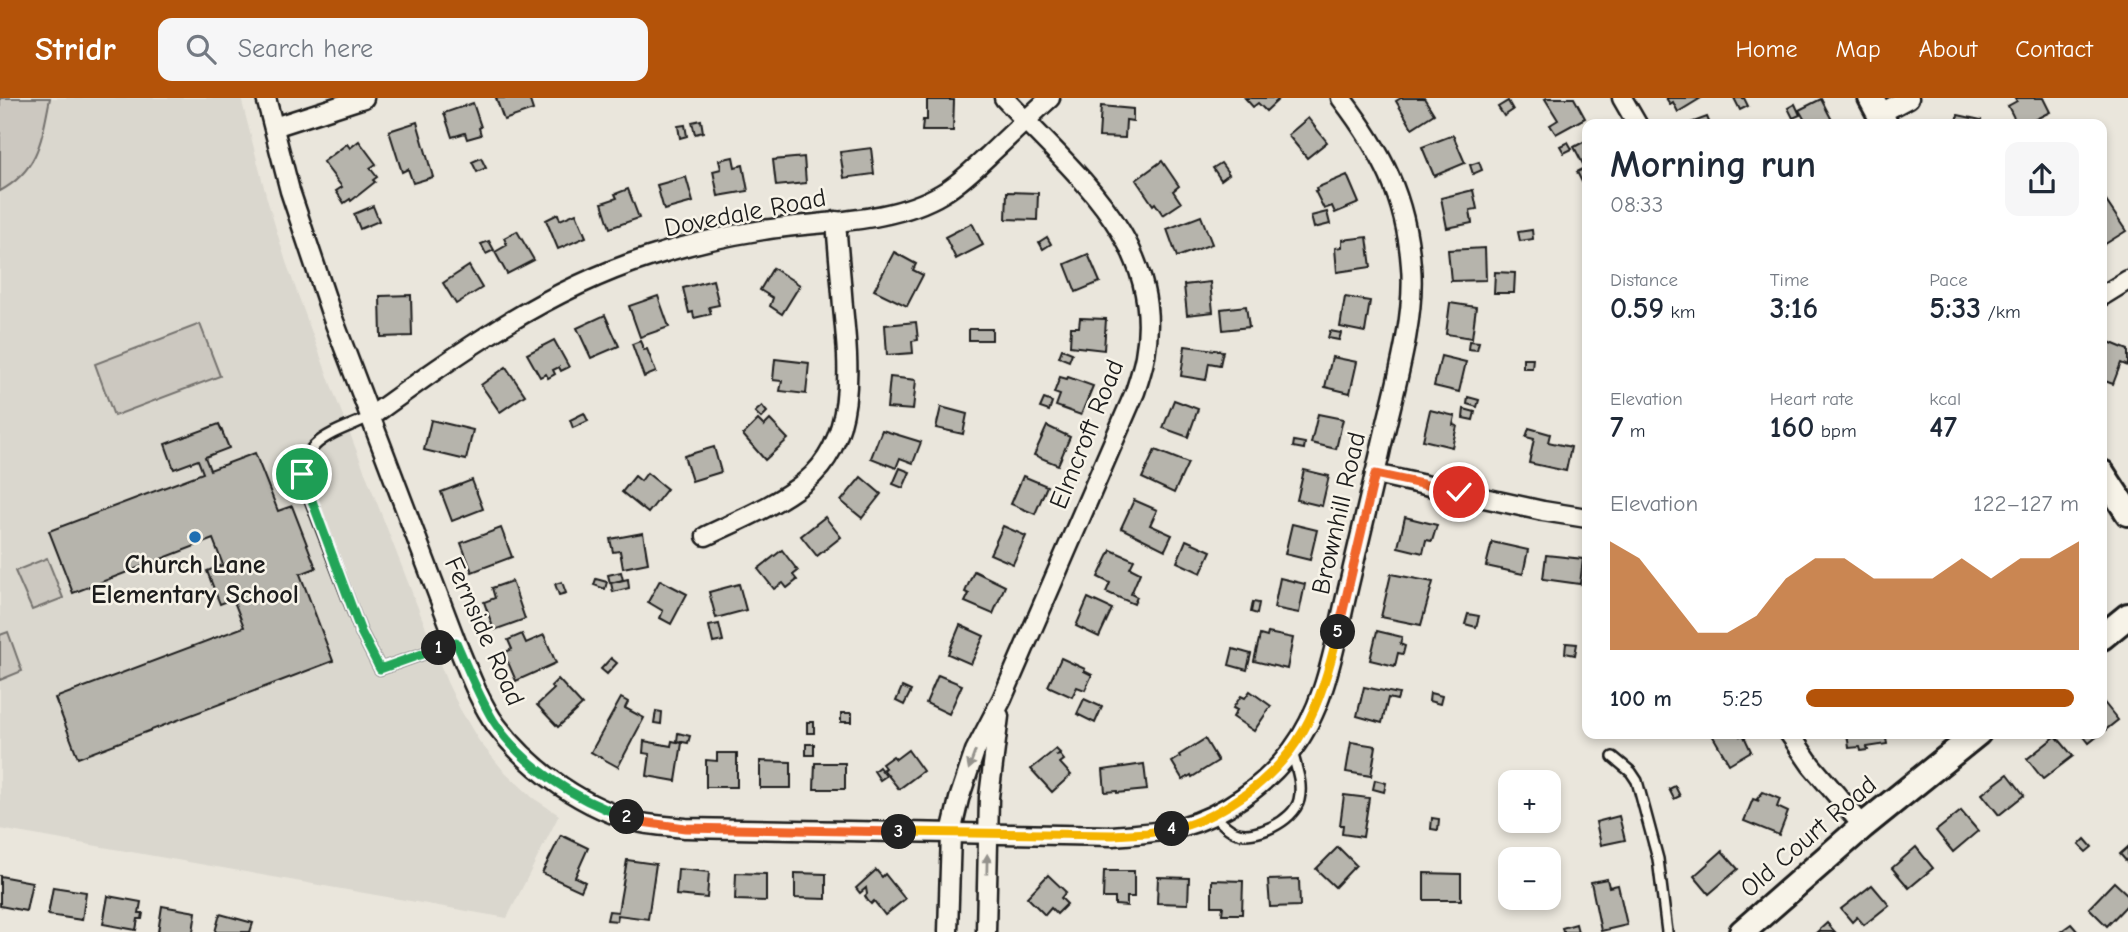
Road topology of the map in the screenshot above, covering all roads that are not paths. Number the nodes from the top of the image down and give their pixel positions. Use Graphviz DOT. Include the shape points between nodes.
graph roads {
  1 [pos="266,98"];
  2 [pos="363,98"];
  3 [pos="1004,98"];
  4 [pos="1050,98"];
  5 [pos="1341,98"];
  6 [pos="1622,98"];
  7 [pos="1909,98"];
  8 [pos="1878,112"];
  9 [pos="1634,119"];
  10 [pos="1025,121"];
  11 [pos="274,127"];
  12 [pos="836,221"];
  13 [pos="2128,280"];
  14 [pos="2107,293"];
  15 [pos="370,417"];
  16 [pos="1375,474"];
  17 [pos="2107,481"];
  18 [pos="2128,513"];
  19 [pos="1582,517"];
  20 [pos="706,536"];
  21 [pos="2128,616"];
  22 [pos="2107,633"];
  23 [pos="456,642"];
  24 [pos="1002,699"];
  25 [pos="1794,739"];
  26 [pos="1971,739"];
  27 [pos="1292,751"];
  28 [pos="1613,757"];
  29 [pos="1213,815"];
  30 [pos="1863,826"];
  31 [pos="988,832"];
  32 [pos="951,833"];
  33 [pos="948,932"];
  34 [pos="986,932"];
  35 [pos="1667,932"];
  36 [pos="1742,932"];
  1 -- 11 [label="street, Fernside Road"];
  2 -- 11 [label="street"];
  3 -- 10 [label="street, Elmcroft Road"];
  4 -- 10 [label="street, Dovedale Road"];
  5 -- 16 [label="street, Brownhill Road" via="1385,161 1399,199 1411,266 1406,334"];
  6 -- 9 [label="street"];
  7 -- 8 [label="street"];
  10 -- 12 [label="street, Dovedale Road" via="943,193 885,215"];
  10 -- 24 [label="street, Elmcroft Road" via="1100,199 1135,256 1144,284 1146,355 1135,392"];
  11 -- 15 [label="street, Fernside Road" via="310,252"];
  12 -- 15 [label="street, Dovedale Road" via="706,240 592,279 498,328"];
  12 -- 20 [label="street" via="849,362 848,391 835,443 806,481 761,510"];
  13 -- 14 [label="street"];
  15 -- 23 [label="street, Fernside Road"];
  15 -- 23 [label="lane" via="310,448 302,474 361,632 380,669"];
  16 -- 19 [label="street"];
  16 -- 27 [label="street, Brownhill Road" via="1332,658 1320,697"];
  17 -- 18 [label="main road"];
  21 -- 22 [label="main road"];
  23 -- 32 [label="street, Fernside Road" via="495,723 519,751 565,789 606,810 642,822 685,828"];
  24 -- 31 [label="street, Elmcroft Road"];
  24 -- 32 [label="street, Elmcroft Road, one-way" via="975,751"];
  25 -- 30 [label="street"];
  26 -- 30 [label="main road, Old Court Road"];
  27 -- 29 [label="street, Brownhill Road" via="1244,796"];
  27 -- 29 [label="lane" via="1301,785 1299,804 1285,820 1263,832 1236,833"];
  28 -- 35 [label="lane" via="1637,781 1658,859"];
  29 -- 31 [label="street, Brownhill Road" via="1181,827 1124,835"];
  30 -- 36 [label="main road, Old Court Road"];
  31 -- 32 [label="street, Brownhill Road"];
  34 -- 31 [label="street, Elmcroft Road, one-way"];
  32 -- 33 [label="street, Elmcroft Road"];
}
